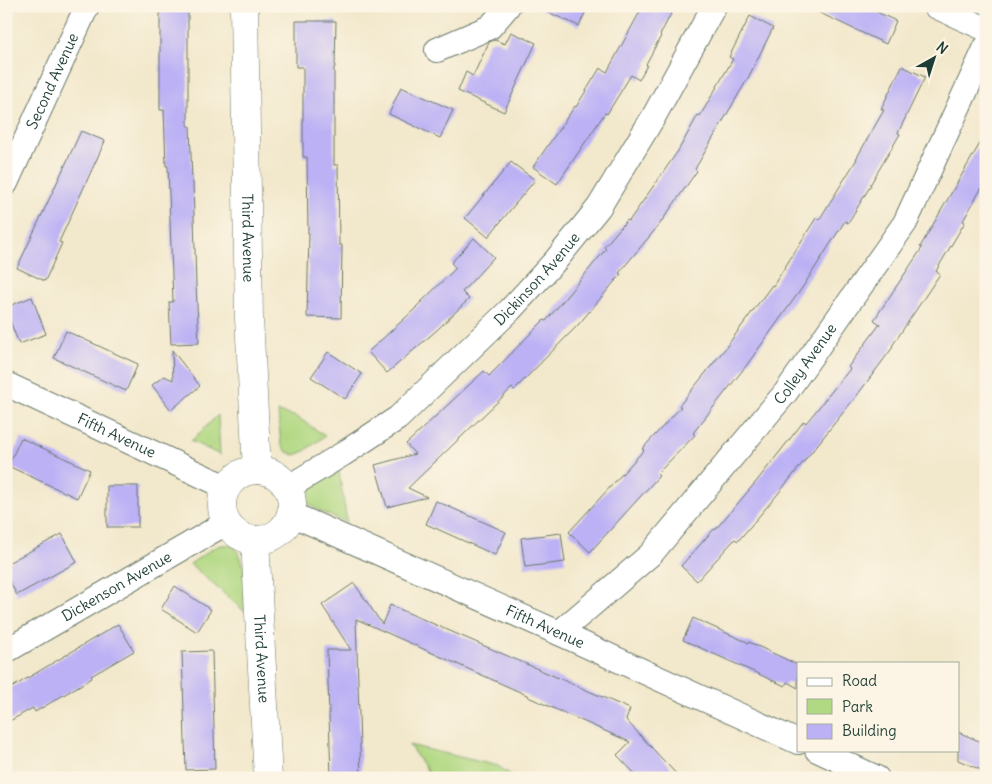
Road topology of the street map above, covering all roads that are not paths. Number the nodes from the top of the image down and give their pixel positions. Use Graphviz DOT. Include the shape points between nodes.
graph roads {
  1 [pos="87,6"];
  2 [pos="244,6"];
  3 [pos="508,6"];
  4 [pos="714,6"];
  5 [pos="935,6"];
  6 [pos="986,29"];
  7 [pos="986,47"];
  8 [pos="437,50"];
  9 [pos="6,183"];
  10 [pos="6,384"];
  11 [pos="258,470"];
  12 [pos="226,487"];
  13 [pos="287,488"];
  14 [pos="291,514"];
  15 [pos="226,523"];
  16 [pos="255,540"];
  17 [pos="559,633"];
  18 [pos="6,651"];
  19 [pos="797,742"];
  20 [pos="821,752"];
  21 [pos="268,778"];
  22 [pos="877,778"];
  1 -- 9 [label="street, Second Avenue"];
  2 -- 11 [label="street, Third Avenue" via="249,318"];
  3 -- 8 [label="street" via="490,27"];
  4 -- 13 [label="street, Dickinson Avenue" via="654,116 599,207 556,260 510,310 398,418"];
  5 -- 6 [label="street"];
  7 -- 17 [label="street, Colley Avenue" via="905,223 786,392 652,554"];
  10 -- 12 [label="street, Fifth Avenue"];
  11 -- 12 [label="street" via="240,474"];
  11 -- 13 [label="street" via="280,478"];
  12 -- 15 [label="street" via="222,505"];
  13 -- 14 [label="street" via="291,496"];
  14 -- 16 [label="street" via="278,534"];
  14 -- 17 [label="street, Fifth Avenue"];
  15 -- 16 [label="street" via="244,538"];
  15 -- 18 [label="street, Dickenson Avenue"];
  16 -- 21 [label="street, Third Avenue"];
  17 -- 19 [label="street, Fifth Avenue"];
  20 -- 22 [label="street"];
}
